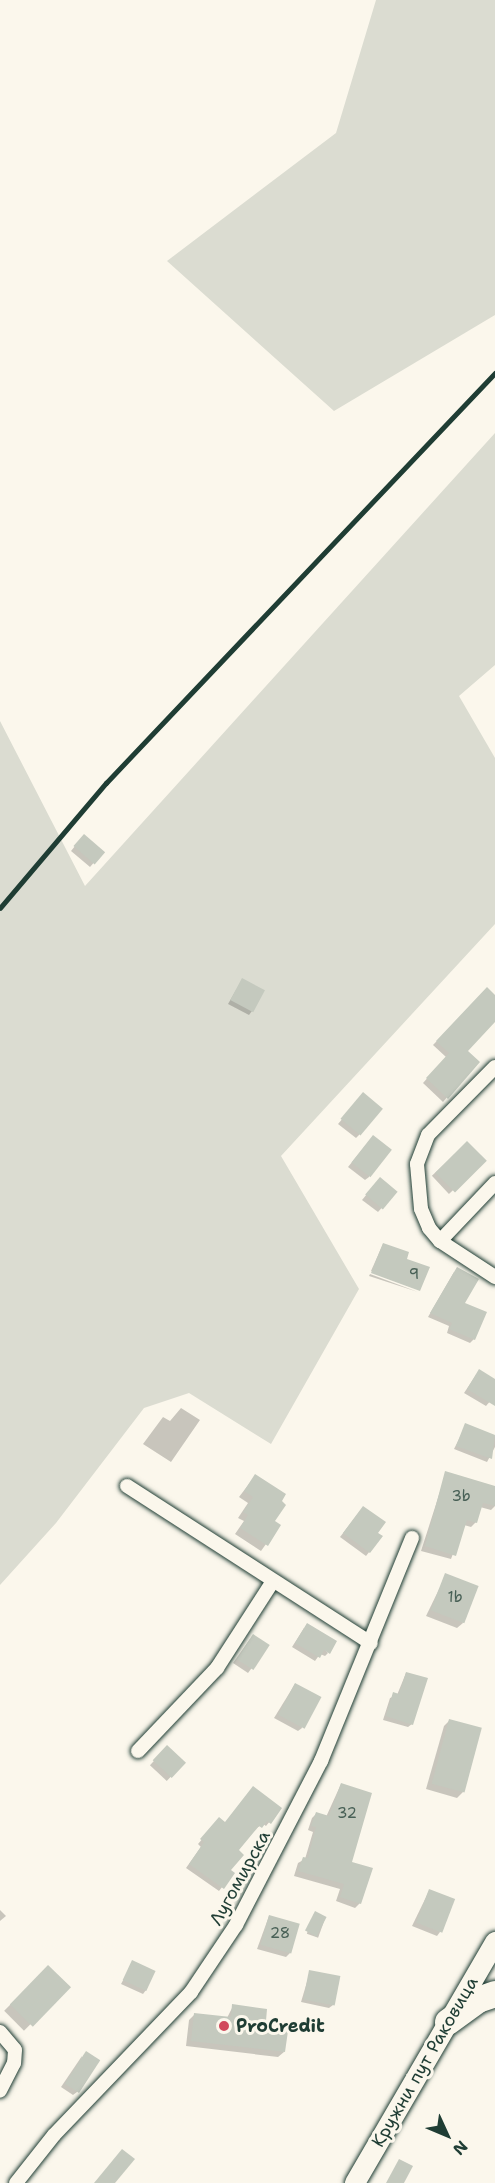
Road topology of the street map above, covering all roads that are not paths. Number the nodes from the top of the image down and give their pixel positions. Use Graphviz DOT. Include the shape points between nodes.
graph roads {
  1 [pos="495,1066"];
  2 [pos="495,1183"];
  3 [pos="440,1241"];
  4 [pos="495,1277"];
  5 [pos="127,1486"];
  6 [pos="412,1538"];
  7 [pos="273,1581"];
  8 [pos="371,1643"];
  9 [pos="138,1751"];
  10 [pos="495,1942"];
  11 [pos="495,1994"];
  12 [pos="448,2022"];
  13 [pos="0,2032"];
  14 [pos="0,2091"];
  15 [pos="16,2183"];
  16 [pos="355,2183"];
  1 -- 3 [label="street" via="441,1120 420,1148 417,1164 421,1209"];
  2 -- 3 [label="street"];
  3 -- 4 [label="street"];
  5 -- 7 [label="street"];
  6 -- 8 [label="street, Лугомирска"];
  7 -- 8 [label="street"];
  7 -- 9 [label="street" via="217,1668"];
  8 -- 15 [label="street, Лугомирска" via="282,1843 230,1934 184,2000 54,2135"];
  10 -- 12 [label="main road, Кружни пут Раковица"];
  11 -- 12 [label="highway" via="478,2000"];
  12 -- 16 [label="main road, Кружни пут Раковица"];
  13 -- 14 [label="street" via="15,2050 14,2063"];
}
